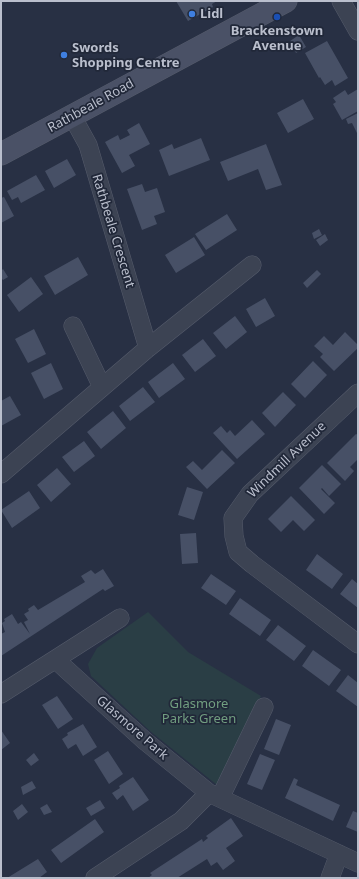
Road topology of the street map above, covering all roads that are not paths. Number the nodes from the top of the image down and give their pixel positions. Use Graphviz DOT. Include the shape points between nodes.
graph roads {
  1 [pos="286,1"];
  2 [pos="341,1"];
  3 [pos="358,31"];
  4 [pos="72,116"];
  5 [pos="1,154"];
  6 [pos="252,265"];
  7 [pos="73,326"];
  8 [pos="148,348"];
  9 [pos="102,387"];
  10 [pos="358,393"];
  11 [pos="1,474"];
  12 [pos="120,618"];
  13 [pos="358,644"];
  14 [pos="56,660"];
  15 [pos="1,694"];
  16 [pos="264,707"];
  17 [pos="214,795"];
  18 [pos="339,854"];
  19 [pos="358,863"];
  20 [pos="95,878"];
  21 [pos="330,878"];
  1 -- 4 [label="main road, Rathbeale Road"];
  2 -- 3 [label="street"];
  4 -- 5 [label="main road, Rathbeale Road"];
  4 -- 8 [label="street, Rathbeale Crescent" via="88,145"];
  6 -- 8 [label="street"];
  7 -- 9 [label="street"];
  8 -- 9 [label="street"];
  9 -- 11 [label="street"];
  10 -- 13 [label="street, Windmill Avenue" via="250,494 233,518 238,552"];
  12 -- 14 [label="street"];
  14 -- 15 [label="street"];
  14 -- 17 [label="street, Glasmore Park" via="145,741"];
  16 -- 17 [label="street"];
  17 -- 18 [label="street, Glasmore Park"];
  17 -- 20 [label="street"];
  18 -- 19 [label="street, Glasmore Park"];
  18 -- 21 [label="street"];
}
